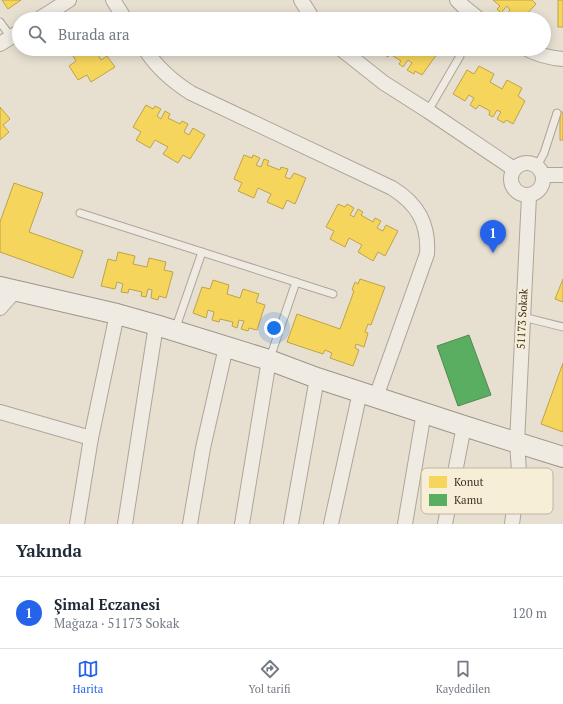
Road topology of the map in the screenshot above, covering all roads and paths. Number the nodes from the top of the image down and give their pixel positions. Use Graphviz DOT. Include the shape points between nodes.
graph roads {
  1 [pos="69,0"];
  2 [pos="113,0"];
  3 [pos="301,0"];
  4 [pos="457,0"];
  5 [pos="50,12"];
  6 [pos="121,12"];
  7 [pos="308,12"];
  8 [pos="470,12"];
  9 [pos="0,22"];
  10 [pos="10,38"];
  11 [pos="149,56"];
  12 [pos="350,56"];
  13 [pos="460,56"];
  14 [pos="547,56"];
  15 [pos="563,59"];
  16 [pos="428,111"];
  17 [pos="557,113"];
  18 [pos="514,169"];
  19 [pos="540,171"];
  20 [pos="563,175"];
  21 [pos="529,196"];
  22 [pos="80,213"];
  23 [pos="202,252"];
  24 [pos="296,282"];
  25 [pos="8,288"];
  26 [pos="333,294"];
  27 [pos="0,308"];
  28 [pos="117,314"];
  29 [pos="523,317"];
  30 [pos="563,327"];
  31 [pos="165,328"];
  32 [pos="226,347"];
  33 [pos="269,360"];
  34 [pos="318,378"];
  35 [pos="368,394"];
  36 [pos="0,412"];
  37 [pos="424,412"];
  38 [pos="464,426"];
  39 [pos="91,438"];
  40 [pos="517,443"];
  41 [pos="563,457"];
  42 [pos="456,468"];
  43 [pos="519,468"];
  44 [pos="447,514"];
  45 [pos="513,514"];
  46 [pos="77,524"];
  47 [pos="125,524"];
  48 [pos="190,524"];
  49 [pos="242,524"];
  50 [pos="291,524"];
  51 [pos="331,524"];
  52 [pos="405,524"];
  53 [pos="445,524"];
  54 [pos="512,524"];
  1 -- 5 [label="street"];
  2 -- 6 [label="street"];
  3 -- 7 [label="street"];
  4 -- 8 [label="street"];
  9 -- 10 [label="lane"];
  11 -- 35 [label="street" via="161,71 191,93 392,188 406,198 417,211 425,227 427,254"];
  12 -- 16 [label="street" via="384,83"];
  13 -- 16 [label="lane"];
  14 -- 15 [label="street"];
  16 -- 18 [label="street"];
  17 -- 19 [label="lane"];
  18 -- 19 [label="street" via="528,163"];
  18 -- 21 [label="street" via="511,178 514,189"];
  19 -- 20 [label="street"];
  19 -- 21 [label="street" via="544,181 542,186 539,191"];
  21 -- 29 [label="street, 51173 Sokak"];
  22 -- 23 [label="lane"];
  23 -- 24 [label="lane"];
  23 -- 31 [label="lane"];
  24 -- 26 [label="lane"];
  24 -- 33 [label="lane"];
  25 -- 27 [label="street"];
  25 -- 28 [label="main road"];
  28 -- 31 [label="main road"];
  28 -- 39 [label="street"];
  29 -- 30 [label="lane"];
  29 -- 40 [label="street, 51173 Sokak"];
  31 -- 32 [label="main road"];
  31 -- 47 [label="street"];
  32 -- 33 [label="main road"];
  32 -- 48 [label="street"];
  33 -- 34 [label="main road"];
  33 -- 49 [label="street"];
  34 -- 35 [label="main road"];
  34 -- 50 [label="street"];
  35 -- 37 [label="main road"];
  35 -- 51 [label="street"];
  36 -- 39 [label="street"];
  37 -- 38 [label="main road"];
  37 -- 52 [label="street"];
  38 -- 40 [label="main road"];
  38 -- 42 [label="street"];
  39 -- 46 [label="street"];
  40 -- 41 [label="main road"];
  40 -- 43 [label="street, 51173 Sokak"];
  44 -- 53 [label="street"];
  45 -- 54 [label="street, 51173 Sokak"];
}
